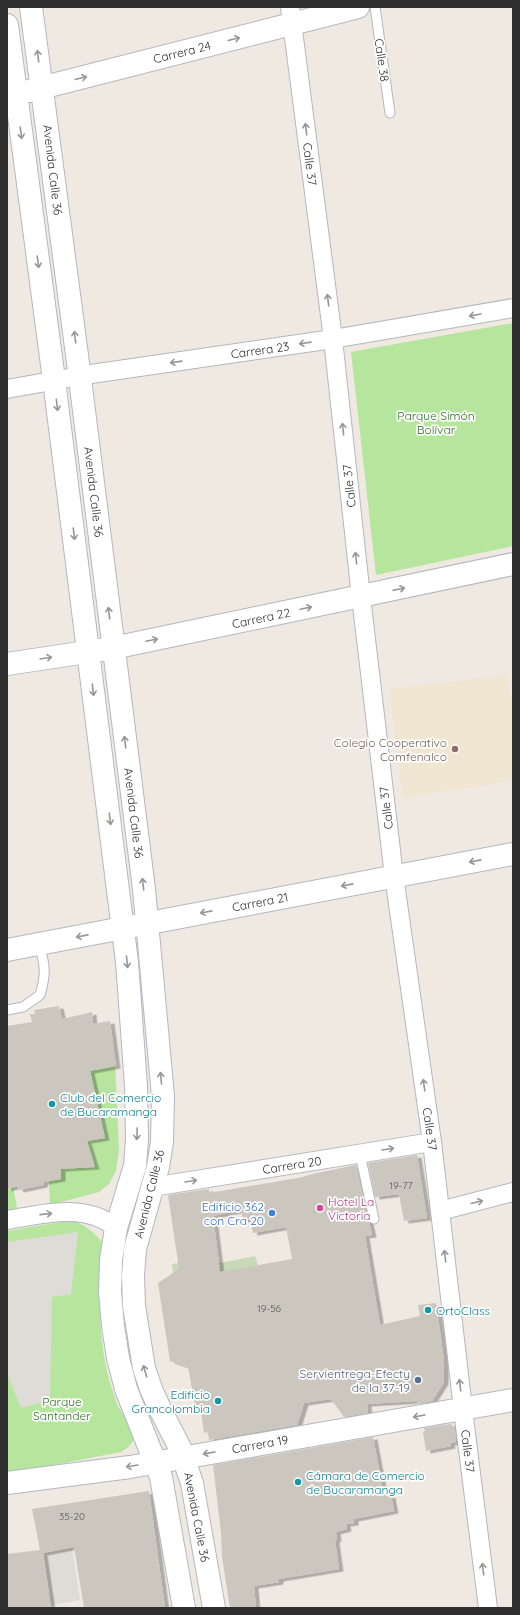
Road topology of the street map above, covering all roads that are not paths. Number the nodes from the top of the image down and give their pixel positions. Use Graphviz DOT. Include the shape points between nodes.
graph roads {
  1 [pos="32,7"];
  2 [pos="358,7"];
  3 [pos="374,7"];
  4 [pos="291,16"];
  5 [pos="7,25"];
  6 [pos="42,88"];
  7 [pos="12,96"];
  8 [pos="390,113"];
  9 [pos="513,308"];
  10 [pos="333,339"];
  11 [pos="80,376"];
  12 [pos="54,380"];
  13 [pos="7,389"];
  14 [pos="513,564"];
  15 [pos="361,597"];
  16 [pos="113,648"];
  17 [pos="88,652"];
  18 [pos="7,664"];
  19 [pos="513,854"];
  20 [pos="394,876"];
  21 [pos="148,923"];
  22 [pos="124,928"];
  23 [pos="38,944"];
  24 [pos="7,950"];
  25 [pos="7,1010"];
  26 [pos="432,1142"];
  27 [pos="360,1154"];
  28 [pos="152,1188"];
  29 [pos="513,1192"];
  30 [pos="440,1211"];
  31 [pos="374,1219"];
  32 [pos="7,1220"];
  33 [pos="116,1228"];
  34 [pos="513,1400"];
  35 [pos="463,1409"];
  36 [pos="184,1457"];
  37 [pos="156,1462"];
  38 [pos="7,1483"];
  39 [pos="184,1608"];
  40 [pos="214,1608"];
  41 [pos="488,1608"];
  6 -- 1 [label="main road, Avenida Calle 36, one-way"];
  2 -- 4 [label="main road, Carrera 24"];
  3 -- 8 [label="lane, Calle 38"];
  6 -- 4 [label="main road, Carrera 24, one-way"];
  10 -- 4 [label="street, Calle 37, one-way"];
  5 -- 7 [label="main road, Avenida Calle 36"];
  6 -- 7 [label="main road, Carrera 24"];
  11 -- 6 [label="main road, Avenida Calle 36, one-way"];
  7 -- 12 [label="main road, Avenida Calle 36, one-way"];
  9 -- 10 [label="street, Carrera 23, one-way"];
  10 -- 11 [label="street, Carrera 23, one-way"];
  15 -- 10 [label="street, Calle 37, one-way"];
  11 -- 12 [label="street, Carrera 23"];
  16 -- 11 [label="main road, Avenida Calle 36, one-way"];
  12 -- 13 [label="street, Carrera 23"];
  12 -- 17 [label="main road, Avenida Calle 36, one-way"];
  15 -- 14 [label="main road, Carrera 22, one-way"];
  16 -- 15 [label="main road, Carrera 22, one-way"];
  15 -- 20 [label="street, Calle 37"];
  16 -- 17 [label="main road, Carrera 22"];
  21 -- 16 [label="main road, Avenida Calle 36, one-way"];
  18 -- 17 [label="main road, Carrera 22, one-way"];
  17 -- 22 [label="main road, Avenida Calle 36, one-way"];
  19 -- 20 [label="main road, Carrera 21, one-way"];
  20 -- 21 [label="main road, Carrera 21, one-way"];
  26 -- 20 [label="street, Calle 37, one-way"];
  21 -- 22 [label="main road, Carrera 21"];
  28 -- 21 [label="main road, Avenida Calle 36, one-way" via="158,1167 164,1118"];
  22 -- 23 [label="main road, Carrera 21, one-way"];
  22 -- 33 [label="main road, Avenida Calle 36, one-way" via="138,1115 135,1166"];
  23 -- 24 [label="main road, Carrera 21"];
  23 -- 25 [label="lane" via="45,977 40,995 23,1007"];
  27 -- 26 [label="street, Carrera 20, one-way"];
  26 -- 30 [label="street, Calle 37"];
  28 -- 27 [label="street, Carrera 20, one-way"];
  27 -- 31 [label="lane"];
  36 -- 28 [label="main road, Avenida Calle 36, one-way" via="151,1389 143,1360 134,1306 135,1249"];
  30 -- 29 [label="street, one-way"];
  35 -- 30 [label="street, Calle 37, one-way"];
  32 -- 33 [label="street, one-way" via="72,1212 87,1213"];
  33 -- 37 [label="main road, Avenida Calle 36" via="110,1292 118,1358 126,1389"];
  34 -- 35 [label="main road, Carrera 19"];
  35 -- 36 [label="main road, Carrera 19, one-way"];
  41 -- 35 [label="street, Calle 37, one-way"];
  36 -- 37 [label="main road, Carrera 19"];
  36 -- 40 [label="main road, Avenida Calle 36" via="195,1495"];
  37 -- 38 [label="main road, Carrera 19, one-way"];
  37 -- 39 [label="main road, Avenida Calle 36" via="165,1494"];
}
